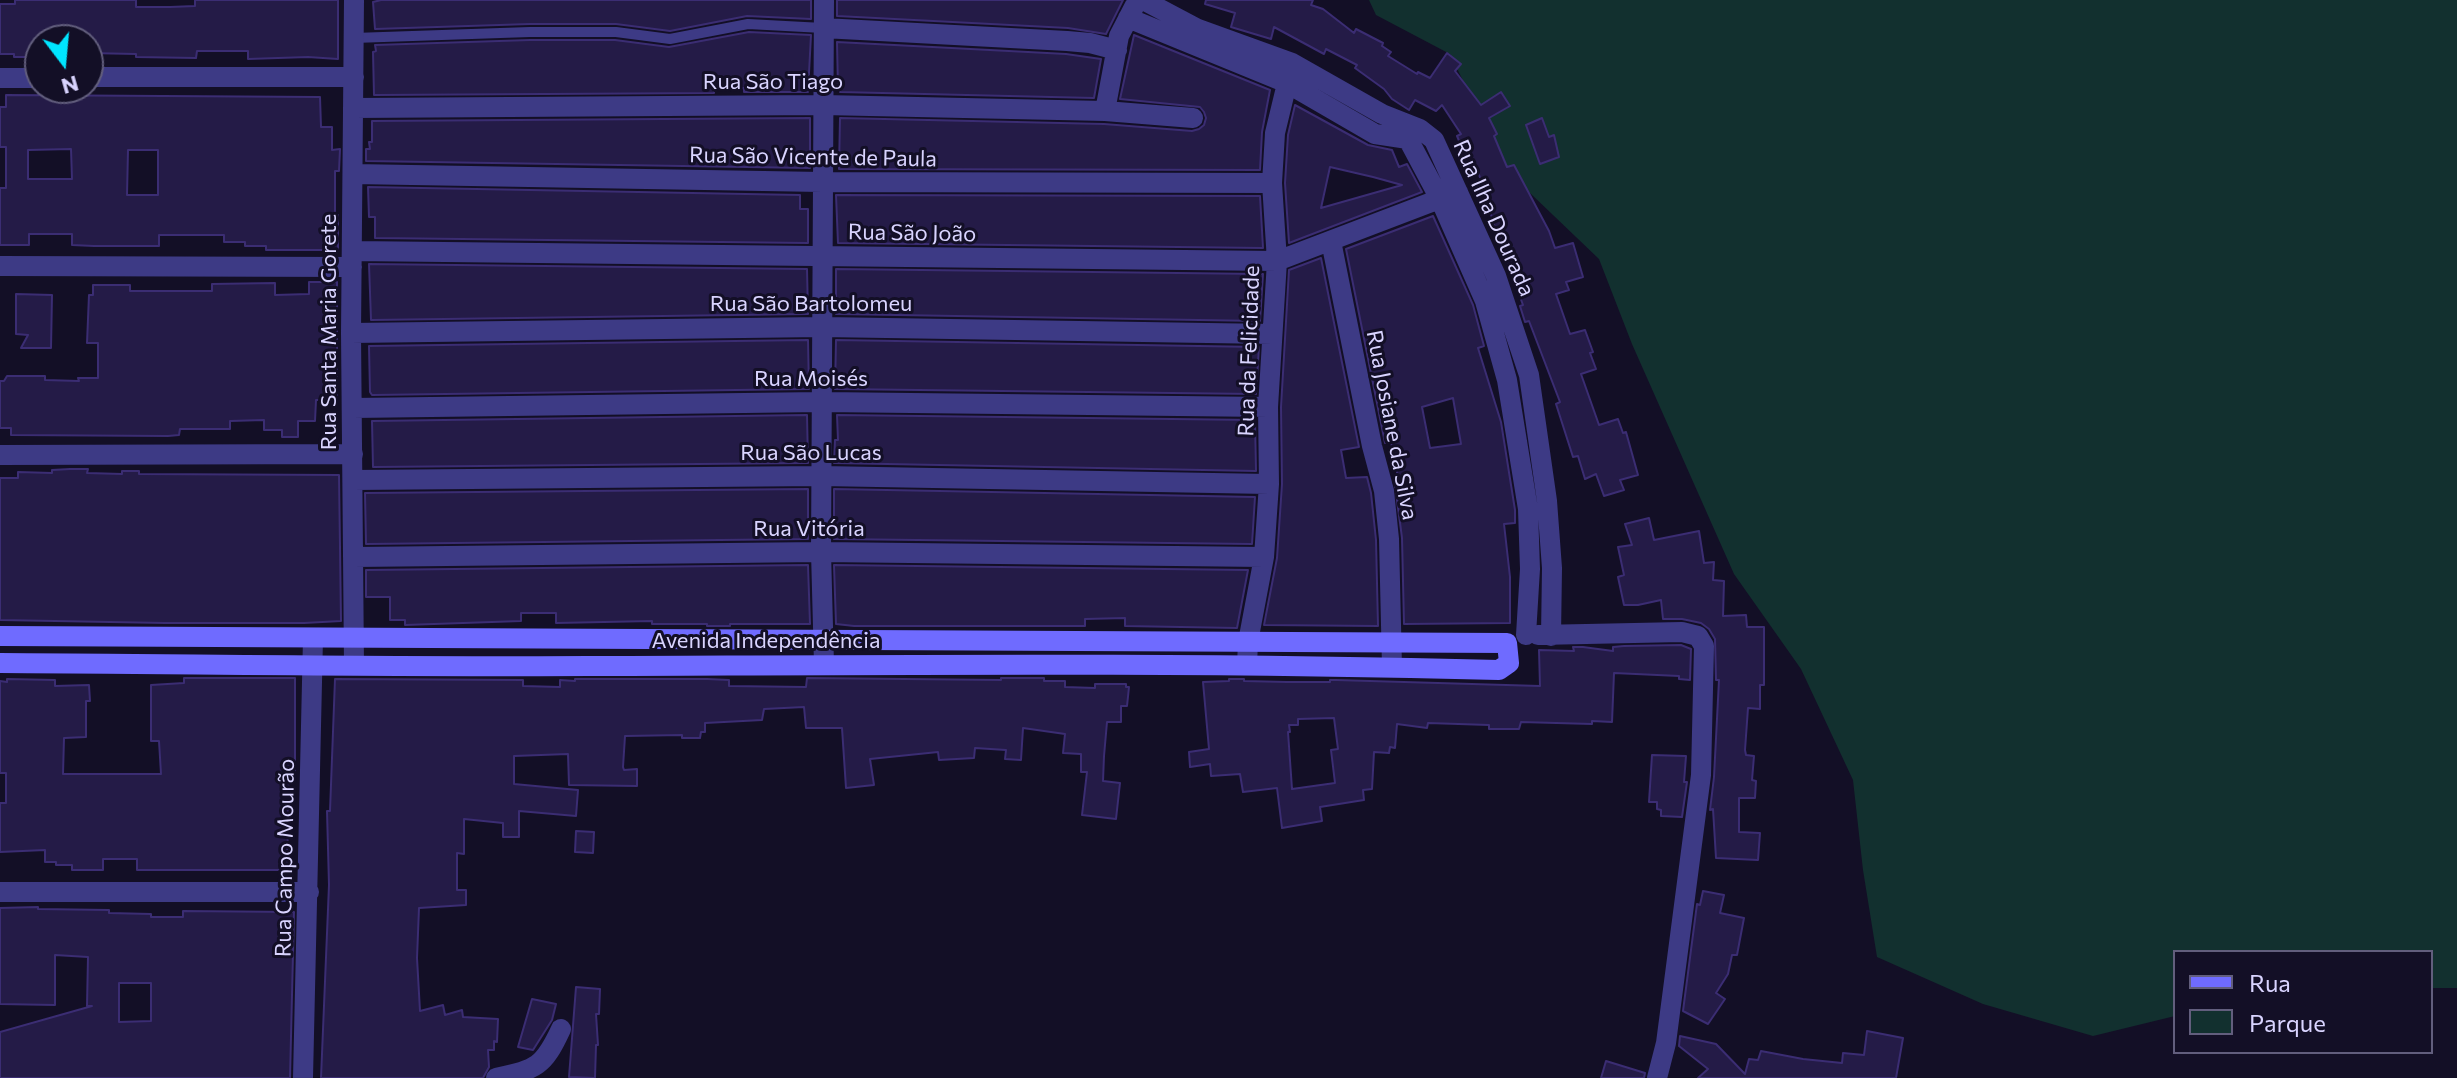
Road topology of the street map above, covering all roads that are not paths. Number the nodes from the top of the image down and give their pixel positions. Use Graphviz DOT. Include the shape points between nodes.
graph roads {
  1 [pos="354,0"];
  2 [pos="824,0"];
  3 [pos="1136,6"];
  4 [pos="823,28"];
  5 [pos="354,38"];
  6 [pos="1117,50"];
  7 [pos="1289,73"];
  8 [pos="104,77"];
  9 [pos="354,77"];
  10 [pos="0,78"];
  11 [pos="24,78"];
  12 [pos="823,105"];
  13 [pos="353,108"];
  14 [pos="1105,111"];
  15 [pos="1193,118"];
  16 [pos="1390,118"];
  17 [pos="1375,134"];
  18 [pos="353,174"];
  19 [pos="822,182"];
  20 [pos="1272,183"];
  21 [pos="1449,196"];
  22 [pos="1331,241"];
  23 [pos="822,256"];
  24 [pos="352,259"];
  25 [pos="1277,261"];
  26 [pos="0,266"];
  27 [pos="822,327"];
  28 [pos="351,333"];
  29 [pos="1272,334"];
  30 [pos="1529,375"];
  31 [pos="1507,380"];
  32 [pos="822,402"];
  33 [pos="1268,407"];
  34 [pos="353,408"];
  35 [pos="353,454"];
  36 [pos="0,455"];
  37 [pos="821,476"];
  38 [pos="353,480"];
  39 [pos="1269,484"];
  40 [pos="821,552"];
  41 [pos="354,557"];
  42 [pos="1264,557"];
  43 [pos="1552,568"];
  44 [pos="1530,569"];
  45 [pos="0,636"];
  46 [pos="29,636"];
  47 [pos="1551,636"];
  48 [pos="355,637"];
  49 [pos="313,638"];
  50 [pos="823,638"];
  51 [pos="585,639"];
  52 [pos="1045,639"];
  53 [pos="1517,639"];
  54 [pos="1248,642"];
  55 [pos="1393,643"];
  56 [pos="0,663"];
  57 [pos="29,663"];
  58 [pos="824,664"];
  59 [pos="314,665"];
  60 [pos="354,665"];
  61 [pos="1044,665"];
  62 [pos="1247,665"];
  63 [pos="585,666"];
  64 [pos="1392,667"];
  65 [pos="0,892"];
  66 [pos="309,892"];
  67 [pos="561,1029"];
  68 [pos="303,1078"];
  69 [pos="496,1078"];
  70 [pos="1657,1078"];
  1 -- 5 [label="street, Rua Santa Maria Gorete"];
  2 -- 4 [label="street"];
  3 -- 6 [label="street"];
  3 -- 7 [label="street, Rua Ilha Dourada"];
  4 -- 5 [label="lane" via="748,24 670,39 616,32"];
  4 -- 6 [label="street" via="1067,41"];
  4 -- 12 [label="street"];
  5 -- 9 [label="street, Rua Santa Maria Gorete"];
  6 -- 14 [label="street"];
  7 -- 16 [label="street, Rua Ilha Dourada"];
  7 -- 17 [label="street, Rua Ilha Dourada"];
  7 -- 20 [label="street, Rua da Felicidade" via="1275,133"];
  8 -- 9 [label="street"];
  9 -- 13 [label="street, Rua Santa Maria Gorete"];
  10 -- 11 [label="street"];
  12 -- 13 [label="street, Rua São Tiago"];
  12 -- 14 [label="street, Rua São Tiago"];
  12 -- 19 [label="street"];
  13 -- 18 [label="street, Rua Santa Maria Gorete"];
  14 -- 15 [label="street, Rua São Tiago"];
  16 -- 17 [label="street"];
  16 -- 21 [label="street, Rua Ilha Dourada" via="1434,140"];
  17 -- 21 [label="street, Rua Ilha Dourada" via="1408,139"];
  18 -- 19 [label="street, Rua São Vicente de Paula"];
  18 -- 24 [label="street, Rua Santa Maria Gorete"];
  19 -- 20 [label="street, Rua São Vicente de Paula"];
  19 -- 23 [label="street"];
  20 -- 25 [label="street, Rua da Felicidade"];
  21 -- 22 [label="street, Rua São João"];
  21 -- 30 [label="street, Rua Ilha Dourada" via="1496,276"];
  21 -- 31 [label="street, Rua Ilha Dourada"];
  22 -- 25 [label="street, Rua São João"];
  22 -- 55 [label="street, Rua Josiane da Silva" via="1384,491"];
  23 -- 24 [label="street, Rua São João"];
  23 -- 25 [label="street, Rua São João"];
  23 -- 27 [label="street"];
  24 -- 26 [label="street, Rua São João"];
  24 -- 28 [label="street, Rua Santa Maria Gorete"];
  25 -- 29 [label="street, Rua da Felicidade"];
  27 -- 28 [label="street, Rua São Bartolomeu"];
  27 -- 29 [label="street, Rua São Bartolomeu"];
  27 -- 32 [label="street"];
  28 -- 34 [label="street, Rua Santa Maria Gorete"];
  29 -- 33 [label="street, Rua da Felicidade"];
  30 -- 31 [label="street"];
  30 -- 43 [label="street, Rua Ilha Dourada"];
  31 -- 44 [label="street, Rua Ilha Dourada" via="1528,509"];
  32 -- 33 [label="street, Rua Moisés"];
  32 -- 34 [label="street, Rua Moisés"];
  32 -- 37 [label="street"];
  33 -- 39 [label="street, Rua da Felicidade"];
  34 -- 35 [label="street, Rua Santa Maria Gorete"];
  35 -- 36 [label="street"];
  35 -- 38 [label="street, Rua Santa Maria Gorete"];
  37 -- 38 [label="street, Rua São Lucas"];
  37 -- 39 [label="street, Rua São Lucas"];
  37 -- 40 [label="street"];
  38 -- 41 [label="street, Rua Santa Maria Gorete"];
  39 -- 42 [label="street, Rua da Felicidade"];
  40 -- 41 [label="street, Rua Vitória"];
  40 -- 42 [label="street, Rua Vitória"];
  40 -- 50 [label="street"];
  41 -- 48 [label="street, Rua Santa Maria Gorete"];
  42 -- 54 [label="street, Rua da Felicidade"];
  43 -- 44 [label="street"];
  43 -- 47 [label="street, Rua Ilha Dourada"];
  44 -- 53 [label="street, Rua Ilha Dourada"];
  45 -- 46 [label="main road, Avenida Independência"];
  46 -- 49 [label="main road, Avenida Independência"];
  46 -- 57 [label="main road"];
  47 -- 53 [label="street, Avenida Independência"];
  47 -- 70 [label="street, Avenida Independência" via="1682,632 1698,636 1704,646 1701,775"];
  48 -- 49 [label="main road, Avenida Independência"];
  48 -- 51 [label="main road, Avenida Independência"];
  48 -- 60 [label="street, Rua Santa Maria Gorete"];
  49 -- 59 [label="street, Rua Campo Mourão"];
  50 -- 51 [label="main road, Avenida Independência"];
  50 -- 52 [label="main road, Avenida Independência"];
  50 -- 58 [label="street"];
  51 -- 63 [label="main road"];
  52 -- 54 [label="main road, Avenida Independência"];
  52 -- 61 [label="main road"];
  53 -- 55 [label="main road, Avenida Independência"];
  53 -- 64 [label="main road, Avenida Independência" via="1509,663 1499,670"];
  54 -- 55 [label="main road, Avenida Independência"];
  54 -- 62 [label="street, Rua da Felicidade"];
  55 -- 64 [label="street, Rua Josiane da Silva"];
  56 -- 57 [label="main road, Avenida Independência"];
  57 -- 59 [label="main road, Avenida Independência"];
  58 -- 61 [label="main road, Avenida Independência"];
  58 -- 63 [label="main road, Avenida Independência"];
  59 -- 60 [label="main road, Avenida Independência"];
  59 -- 66 [label="street, Rua Campo Mourão"];
  60 -- 63 [label="main road, Avenida Independência"];
  61 -- 62 [label="main road, Avenida Independência"];
  62 -- 64 [label="main road, Avenida Independência"];
  65 -- 66 [label="street"];
  66 -- 68 [label="street, Rua Campo Mourão"];
  67 -- 69 [label="street" via="549,1055 533,1069"];
}
